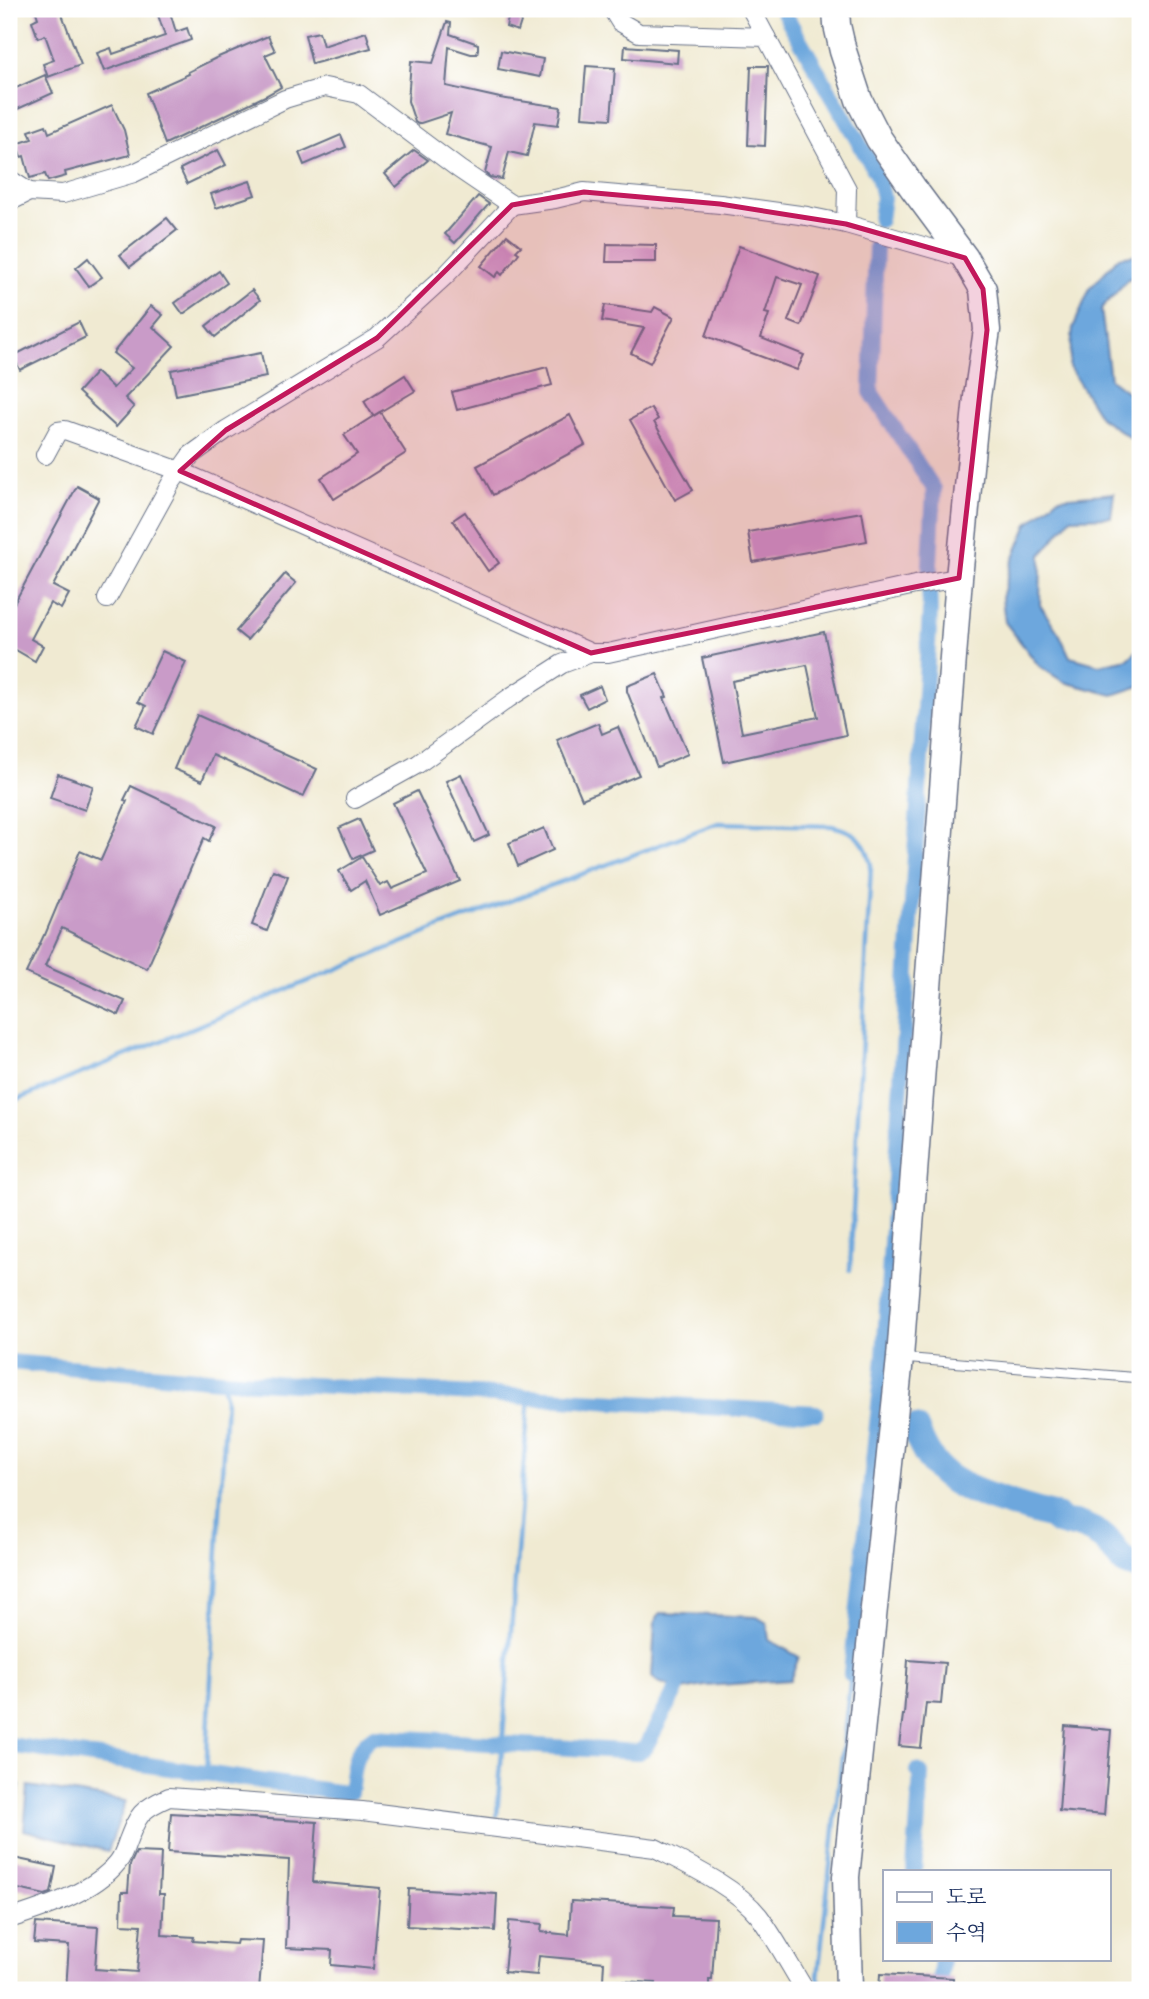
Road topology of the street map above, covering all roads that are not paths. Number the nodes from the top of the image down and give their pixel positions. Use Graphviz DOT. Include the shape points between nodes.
graph roads {
  1 [pos="612,9"];
  2 [pos="751,9"];
  3 [pos="836,9"];
  4 [pos="766,37"];
  5 [pos="9,179"];
  6 [pos="29,192"];
  7 [pos="9,202"];
  8 [pos="512,205"];
  9 [pos="846,224"];
  10 [pos="965,258"];
  11 [pos="45,455"];
  12 [pos="180,471"];
  13 [pos="958,579"];
  14 [pos="107,599"];
  15 [pos="592,653"];
  16 [pos="355,799"];
  17 [pos="901,1358"];
  18 [pos="1140,1378"];
  19 [pos="9,1919"];
  20 [pos="805,1990"];
  21 [pos="849,1990"];
  1 -- 4 [label="street" via="620,22 639,33"];
  2 -- 4 [label="street"];
  3 -- 10 [label="main road" via="843,51 859,100 880,139"];
  4 -- 9 [label="street" via="847,189"];
  5 -- 6 [label="street"];
  6 -- 7 [label="street"];
  6 -- 8 [label="street" via="63,194 134,173 285,99 325,87 359,94"];
  8 -- 9 [label="street" via="584,192 720,204"];
  8 -- 12 [label="street" via="446,275 377,338 226,430 191,455"];
  9 -- 10 [label="street"];
  10 -- 13 [label="main road" via="983,289 987,330"];
  11 -- 12 [label="street" via="58,431 65,430"];
  12 -- 14 [label="street"];
  12 -- 15 [label="street"];
  13 -- 15 [label="street"];
  13 -- 17 [label="main road"];
  15 -- 16 [label="street" via="562,664 418,764"];
  17 -- 18 [label="lane"];
  17 -- 21 [label="main road" via="846,1877"];
  19 -- 20 [label="street" via="98,1882 120,1861 134,1825 147,1807 169,1797 362,1811 655,1848 736,1894 758,1916"];
}
